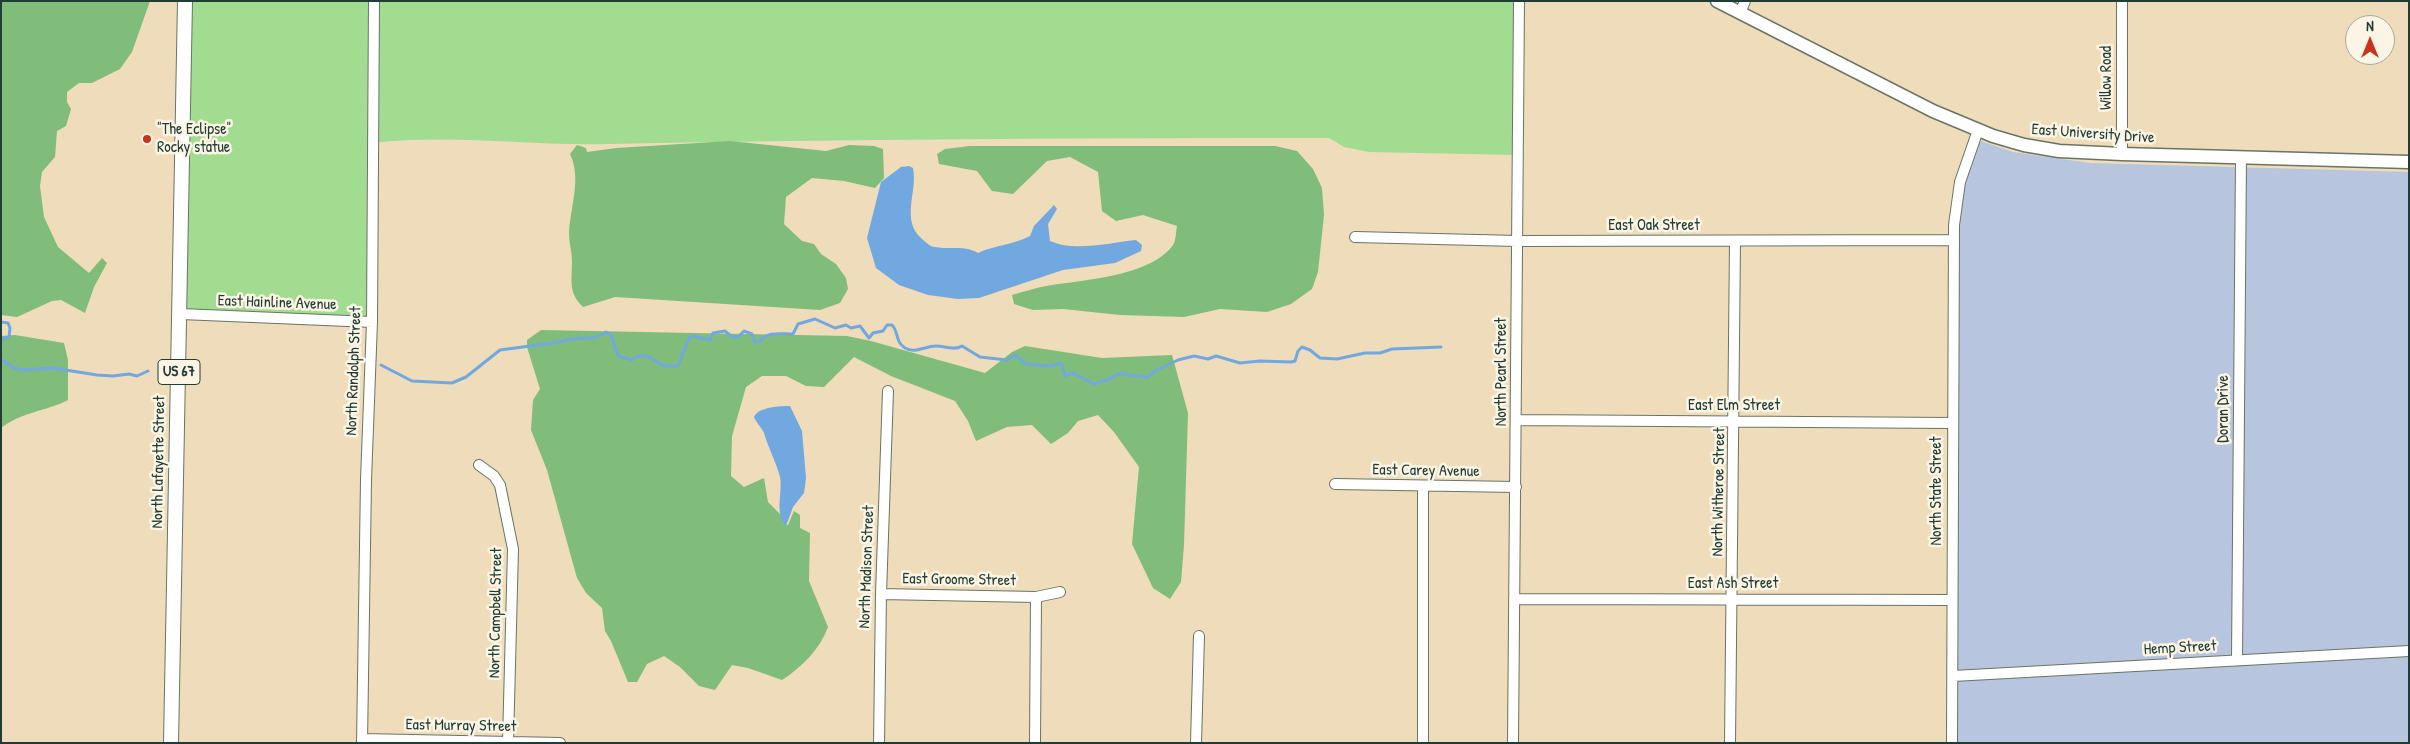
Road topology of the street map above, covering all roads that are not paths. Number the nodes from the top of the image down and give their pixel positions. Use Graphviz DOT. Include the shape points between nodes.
graph roads {
  1 [pos="185,1"];
  2 [pos="374,1"];
  3 [pos="1519,1"];
  4 [pos="1717,1"];
  5 [pos="2122,1"];
  6 [pos="1742,7"];
  7 [pos="1978,130"];
  8 [pos="2122,154"];
  9 [pos="2241,158"];
  10 [pos="2409,162"];
  11 [pos="1355,237"];
  12 [pos="1954,240"];
  13 [pos="1518,241"];
  14 [pos="1735,241"];
  15 [pos="180,314"];
  16 [pos="372,322"];
  17 [pos="888,391"];
  18 [pos="1516,420"];
  19 [pos="1735,421"];
  20 [pos="1952,423"];
  21 [pos="479,465"];
  22 [pos="1335,484"];
  23 [pos="1423,486"];
  24 [pos="1516,487"];
  25 [pos="1060,592"];
  26 [pos="880,594"];
  27 [pos="1036,597"];
  28 [pos="1514,598"];
  29 [pos="1732,598"];
  30 [pos="1952,600"];
  31 [pos="1199,636"];
  32 [pos="2409,650"];
  33 [pos="2237,660"];
  34 [pos="1953,676"];
  35 [pos="362,741"];
  36 [pos="508,742"];
  37 [pos="171,743"];
  38 [pos="550,743"];
  39 [pos="560,743"];
  40 [pos="879,743"];
  41 [pos="1035,743"];
  42 [pos="1196,743"];
  43 [pos="1422,743"];
  44 [pos="1513,743"];
  45 [pos="1730,743"];
  46 [pos="1952,743"];
  1 -- 15 [label="highway, North Lafayette Street / US 67"];
  2 -- 16 [label="street, North Randolph Street"];
  3 -- 13 [label="street, North Pearl Street"];
  4 -- 6 [label="main road, East University Drive"];
  5 -- 8 [label="street, Willow Road"];
  6 -- 7 [label="main road, East University Drive" via="1933,111"];
  7 -- 8 [label="main road, East University Drive" via="2040,148"];
  7 -- 12 [label="street, North State Street" via="1960,182"];
  8 -- 9 [label="main road, East University Drive"];
  9 -- 10 [label="main road, East University Drive"];
  9 -- 33 [label="street, Doran Drive"];
  11 -- 13 [label="street, East Oak Street"];
  12 -- 14 [label="street, East Oak Street"];
  12 -- 20 [label="street, North State Street"];
  13 -- 14 [label="street, East Oak Street"];
  13 -- 18 [label="street, North Pearl Street"];
  14 -- 19 [label="street, North Witheroe Street"];
  15 -- 16 [label="street, East Hainline Avenue"];
  15 -- 37 [label="highway, North Lafayette Street / US 67"];
  16 -- 35 [label="street, North Randolph Street"];
  17 -- 26 [label="street, North Madison Street"];
  18 -- 19 [label="street, East Elm Street"];
  18 -- 24 [label="street, North Pearl Street"];
  19 -- 20 [label="street, East Elm Street"];
  19 -- 29 [label="street, North Witheroe Street"];
  20 -- 30 [label="street, North State Street"];
  21 -- 36 [label="street, North Campbell Street" via="500,484 513,549"];
  22 -- 23 [label="street, East Carey Avenue"];
  23 -- 24 [label="street, East Carey Avenue"];
  23 -- 43 [label="street"];
  24 -- 28 [label="street, North Pearl Street"];
  25 -- 27 [label="street, East Groome Street"];
  26 -- 27 [label="street, East Groome Street"];
  26 -- 40 [label="street, North Madison Street"];
  27 -- 41 [label="street"];
  28 -- 29 [label="street, East Ash Street"];
  28 -- 44 [label="street, North Pearl Street"];
  29 -- 30 [label="street, East Ash Street"];
  29 -- 45 [label="street, North Witheroe Street"];
  30 -- 34 [label="street, North State Street"];
  31 -- 42 [label="street"];
  32 -- 33 [label="street, Hemp Street"];
  33 -- 34 [label="street, Hemp Street"];
  34 -- 46 [label="street, North State Street"];
  35 -- 36 [label="street, East Murray Street"];
  36 -- 38 [label="street, East Murray Street"];
  38 -- 39 [label="street, East Murray Street"];
}
